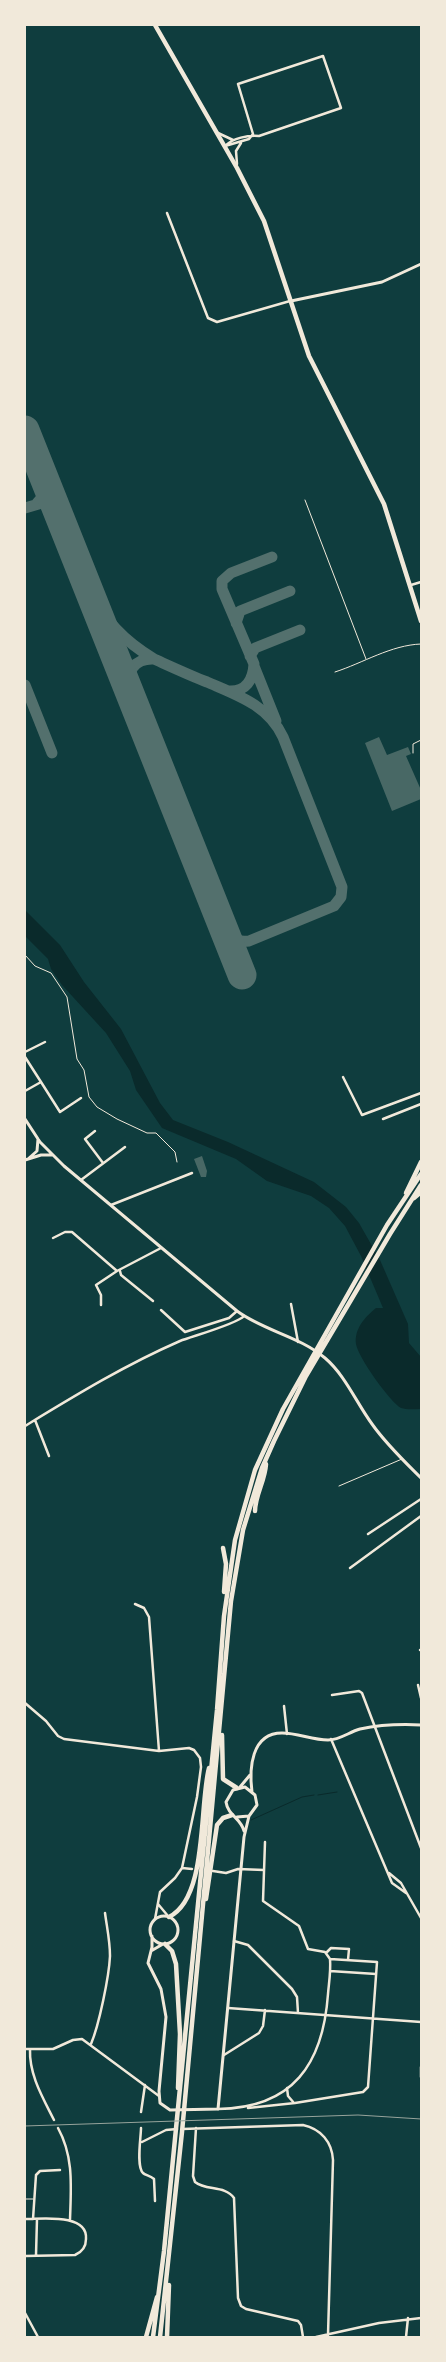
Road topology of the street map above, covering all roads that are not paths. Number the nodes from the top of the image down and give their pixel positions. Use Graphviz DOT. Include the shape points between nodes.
graph roads {
  1 [pos="155,25"];
  2 [pos="217,133"];
  3 [pos="252,135"];
  4 [pos="235,140"];
  5 [pos="242,142"];
  6 [pos="225,146"];
  7 [pos="237,168"];
  8 [pos="167,213"];
  9 [pos="421,264"];
  10 [pos="291,301"];
  11 [pos="305,500"];
  12 [pos="421,582"];
  13 [pos="410,585"];
  14 [pos="421,620"];
  15 [pos="421,644"];
  16 [pos="366,659"];
  17 [pos="335,672"];
  18 [pos="421,740"];
  19 [pos="413,753"];
  20 [pos="45,1042"];
  21 [pos="25,1052"];
  22 [pos="25,1057"];
  23 [pos="343,1077"];
  24 [pos="41,1082"];
  25 [pos="25,1092"];
  26 [pos="421,1093"];
  27 [pos="81,1098"];
  28 [pos="421,1104"];
  29 [pos="25,1119"];
  30 [pos="383,1119"];
  31 [pos="95,1131"];
  32 [pos="38,1138"];
  33 [pos="125,1147"];
  34 [pos="46,1148"];
  35 [pos="36,1153"];
  36 [pos="41,1155"];
  37 [pos="53,1155"];
  38 [pos="25,1160"];
  39 [pos="421,1162"];
  40 [pos="104,1163"];
  41 [pos="192,1173"];
  42 [pos="421,1174"];
  43 [pos="81,1180"];
  44 [pos="421,1185"];
  45 [pos="421,1192"];
  46 [pos="403,1201"];
  47 [pos="409,1203"];
  48 [pos="111,1205"];
  49 [pos="53,1238"];
  50 [pos="161,1248"];
  51 [pos="118,1271"];
  52 [pos="153,1301"];
  53 [pos="291,1304"];
  54 [pos="101,1305"];
  55 [pos="161,1310"];
  56 [pos="237,1311"];
  57 [pos="244,1316"];
  58 [pos="298,1342"];
  59 [pos="35,1420"];
  60 [pos="25,1426"];
  61 [pos="49,1456"];
  62 [pos="266,1459"];
  63 [pos="402,1459"];
  64 [pos="421,1478"];
  65 [pos="339,1486"];
  66 [pos="421,1499"];
  67 [pos="255,1511"];
  68 [pos="421,1516"];
  69 [pos="368,1534"];
  70 [pos="223,1548"];
  71 [pos="350,1568"];
  72 [pos="135,1604"];
  73 [pos="225,1605"];
  74 [pos="418,1685"];
  75 [pos="332,1695"];
  76 [pos="421,1698"];
  77 [pos="25,1703"];
  78 [pos="284,1706"];
  79 [pos="222,1718"];
  80 [pos="421,1725"];
  81 [pos="375,1728"];
  82 [pos="287,1734"];
  83 [pos="331,1740"];
  84 [pos="159,1752"];
  85 [pos="212,1757"];
  86 [pos="250,1774"];
  87 [pos="238,1788"];
  88 [pos="252,1792"];
  89 [pos="232,1815"];
  90 [pos="249,1816"];
  91 [pos="238,1818"];
  92 [pos="244,1833"];
  93 [pos="265,1842"];
  94 [pos="421,1848"];
  95 [pos="182,1868"];
  96 [pos="192,1869"];
  97 [pos="241,1869"];
  98 [pos="264,1870"];
  99 [pos="213,1872"];
  100 [pos="388,1872"];
  101 [pos="406,1893"];
  102 [pos="157,1903"];
  103 [pos="203,1908"];
  104 [pos="105,1913"];
  105 [pos="168,1916"];
  106 [pos="421,1918"];
  107 [pos="155,1919"];
  108 [pos="152,1936"];
  109 [pos="234,1941"];
  110 [pos="164,1944"];
  111 [pos="151,1951"];
  112 [pos="326,1953"];
  113 [pos="330,1959"];
  114 [pos="348,1960"];
  115 [pos="330,1971"];
  116 [pos="376,1974"];
  117 [pos="228,2008"];
  118 [pos="265,2010"];
  119 [pos="298,2012"];
  120 [pos="327,2014"];
  121 [pos="374,2018"];
  122 [pos="421,2022"];
  123 [pos="91,2044"];
  124 [pos="25,2049"];
  125 [pos="30,2049"];
  126 [pos="223,2055"];
  127 [pos="421,2067"];
  128 [pos="421,2077"];
  129 [pos="145,2085"];
  130 [pos="287,2088"];
  131 [pos="179,2095"];
  132 [pos="159,2096"];
  133 [pos="295,2103"];
  134 [pos="246,2107"];
  135 [pos="218,2109"];
  136 [pos="141,2112"];
  137 [pos="54,2120"];
  138 [pos="58,2128"];
  139 [pos="141,2128"];
  140 [pos="196,2128"];
  141 [pos="142,2142"];
  142 [pos="60,2170"];
  143 [pos="25,2199"];
  144 [pos="33,2199"];
  145 [pos="155,2202"];
  146 [pos="25,2219"];
  147 [pos="33,2219"];
  148 [pos="37,2219"];
  149 [pos="70,2220"];
  150 [pos="25,2256"];
  151 [pos="36,2256"];
  152 [pos="170,2259"];
  153 [pos="161,2283"];
  154 [pos="25,2313"];
  155 [pos="408,2318"];
  156 [pos="421,2318"];
  157 [pos="328,2335"];
  158 [pos="146,2336"];
  159 [pos="154,2336"];
  160 [pos="160,2336"];
  161 [pos="167,2336"];
  162 [pos="38,2337"];
  163 [pos="303,2337"];
  164 [pos="316,2337"];
  165 [pos="322,2337"];
  166 [pos="406,2337"];
  1 -- 2 [label="main road"];
  2 -- 4 [label="street"];
  2 -- 6 [label="main road"];
  3 -- 3 [label="street" via="259,136 341,108 323,56 238,84 253,128"];
  3 -- 4 [label="street"];
  3 -- 5 [label="street"];
  4 -- 6 [label="street"];
  5 -- 6 [label="street"];
  5 -- 7 [label="street" via="235,153"];
  6 -- 7 [label="main road"];
  7 -- 10 [label="main road" via="269,231"];
  8 -- 10 [label="street" via="205,314 217,322"];
  9 -- 10 [label="street" via="382,282"];
  10 -- 13 [label="main road" via="309,356 378,490"];
  11 -- 16 [label="lane"];
  12 -- 13 [label="street"];
  13 -- 14 [label="main road"];
  15 -- 16 [label="lane"];
  16 -- 17 [label="lane"];
  18 -- 19 [label="lane" via="414,743"];
  20 -- 21 [label="street"];
  22 -- 24 [label="street"];
  23 -- 26 [label="street" via="362,1115"];
  24 -- 25 [label="street"];
  24 -- 27 [label="street" via="60,1112"];
  28 -- 30 [label="street"];
  29 -- 32 [label="street"];
  31 -- 40 [label="street" via="85,1138"];
  32 -- 34 [label="street"];
  32 -- 35 [label="street"];
  33 -- 40 [label="street"];
  34 -- 35 [label="street"];
  34 -- 36 [label="street"];
  34 -- 37 [label="street"];
  35 -- 38 [label="street"];
  36 -- 37 [label="street"];
  36 -- 38 [label="street"];
  37 -- 43 [label="street"];
  39 -- 46 [label="main road"];
  40 -- 43 [label="street"];
  41 -- 48 [label="street"];
  42 -- 46 [label="main road"];
  43 -- 48 [label="street"];
  44 -- 47 [label="main road"];
  45 -- 47 [label="main road"];
  46 -- 73 [label="main road" via="301,1374 268,1438 245,1498"];
  47 -- 62 [label="main road" via="306,1376"];
  48 -- 50 [label="street"];
  49 -- 51 [label="street" via="72,1232"];
  50 -- 51 [label="street"];
  50 -- 56 [label="street"];
  51 -- 52 [label="street"];
  51 -- 54 [label="street" via="96,1285"];
  53 -- 58 [label="street"];
  55 -- 56 [label="street" via="185,1332 229,1318"];
  56 -- 57 [label="street"];
  57 -- 58 [label="street"];
  57 -- 59 [label="street" via="236,1322 195,1335 137,1360"];
  58 -- 63 [label="street" via="333,1366 372,1424"];
  59 -- 60 [label="street"];
  59 -- 61 [label="street"];
  62 -- 67 [label="main road"];
  62 -- 79 [label="main road" via="236,1561"];
  63 -- 64 [label="street"];
  63 -- 65 [label="lane"];
  66 -- 69 [label="street"];
  68 -- 71 [label="street"];
  70 -- 73 [label="main road"];
  72 -- 84 [label="street" via="144,1608 149,1617"];
  73 -- 85 [label="main road"];
  74 -- 76 [label="street"];
  75 -- 81 [label="street" via="360,1691"];
  77 -- 84 [label="street" via="64,1739"];
  78 -- 82 [label="street"];
  79 -- 87 [label="main road" via="222,1775 225,1782"];
  79 -- 103 [label="main road"];
  80 -- 81 [label="street"];
  81 -- 83 [label="street" via="358,1730"];
  81 -- 94 [label="street"];
  82 -- 83 [label="street"];
  82 -- 86 [label="street" via="271,1735 258,1745 252,1756"];
  83 -- 100 [label="street"];
  84 -- 95 [label="street" via="189,1748 200,1758 197,1797"];
  85 -- 105 [label="main road" via="205,1786 193,1881 180,1910"];
  85 -- 131 [label="main road"];
  86 -- 87 [label="street"];
  86 -- 88 [label="street"];
  87 -- 88 [label="street"];
  87 -- 89 [label="street" via="227,1798 227,1807"];
  88 -- 90 [label="street" via="257,1805"];
  89 -- 91 [label="street"];
  89 -- 103 [label="main road" via="217,1825"];
  90 -- 91 [label="street"];
  90 -- 92 [label="street"];
  91 -- 92 [label="street"];
  92 -- 97 [label="street"];
  93 -- 98 [label="street"];
  95 -- 96 [label="street"];
  95 -- 102 [label="street" via="160,1892"];
  97 -- 98 [label="street"];
  97 -- 99 [label="street"];
  97 -- 109 [label="street"];
  98 -- 112 [label="street" via="264,1903 299,1926 308,1949"];
  100 -- 101 [label="street" via="401,1883"];
  100 -- 101 [label="street" via="392,1883"];
  101 -- 106 [label="street"];
  102 -- 105 [label="street"];
  102 -- 107 [label="street"];
  103 -- 152 [label="main road"];
  104 -- 123 [label="street" via="109,1966"];
  105 -- 107 [label="street"];
  105 -- 110 [label="street" via="176,1923 178,1932 174,1940"];
  107 -- 108 [label="street" via="150,1927"];
  108 -- 110 [label="street"];
  108 -- 111 [label="street"];
  109 -- 117 [label="street"];
  109 -- 119 [label="street" via="248,1945 292,1989 297,1997"];
  110 -- 111 [label="street"];
  110 -- 131 [label="main road" via="172,1951 176,1964"];
  111 -- 132 [label="street" via="148,1963 161,1989 166,2017"];
  112 -- 113 [label="street"];
  112 -- 114 [label="street" via="331,1948 349,1949"];
  113 -- 114 [label="street"];
  113 -- 115 [label="street"];
  114 -- 116 [label="street" via="377,1962"];
  115 -- 116 [label="street"];
  115 -- 120 [label="street"];
  116 -- 121 [label="street"];
  117 -- 118 [label="street"];
  117 -- 126 [label="street"];
  118 -- 119 [label="street"];
  118 -- 126 [label="street" via="259,2033"];
  119 -- 120 [label="street"];
  120 -- 121 [label="street"];
  120 -- 130 [label="street" via="316,2053"];
  121 -- 122 [label="street"];
  121 -- 133 [label="street" via="368,2087 362,2092"];
  123 -- 125 [label="street" via="78,2039 53,2049"];
  123 -- 129 [label="street"];
  124 -- 125 [label="street"];
  125 -- 137 [label="street" via="35,2080"];
  126 -- 135 [label="street"];
  127 -- 128 [label="street"];
  129 -- 132 [label="street"];
  129 -- 136 [label="street"];
  130 -- 133 [label="street" via="288,2096"];
  130 -- 134 [label="street"];
  131 -- 153 [label="main road"];
  132 -- 135 [label="street" via="162,2106 170,2110"];
  133 -- 134 [label="street"];
  134 -- 135 [label="street"];
  138 -- 149 [label="street" via="71,2164"];
  139 -- 141 [label="street"];
  140 -- 141 [label="street" via="169,2129"];
  140 -- 157 [label="street" via="303,2125 313,2128 325,2138 333,2160"];
  140 -- 163 [label="street" via="195,2182 227,2192 234,2198 241,2306 298,2321"];
  141 -- 145 [label="street" via="139,2165 143,2173 154,2178"];
  142 -- 144 [label="street" via="38,2172"];
  143 -- 144 [label="lane"];
  144 -- 147 [label="street"];
  146 -- 147 [label="street"];
  147 -- 148 [label="street"];
  148 -- 149 [label="street"];
  148 -- 151 [label="street"];
  149 -- 151 [label="street" via="79,2223 85,2232 86,2242 82,2250 70,2256"];
  150 -- 151 [label="street"];
  152 -- 160 [label="main road"];
  152 -- 161 [label="main road"];
  153 -- 158 [label="main road"];
  153 -- 159 [label="main road"];
  154 -- 162 [label="street"];
  155 -- 156 [label="street"];
  155 -- 157 [label="street"];
  155 -- 166 [label="street"];
  157 -- 165 [label="street"];
  164 -- 165 [label="street"];
}
